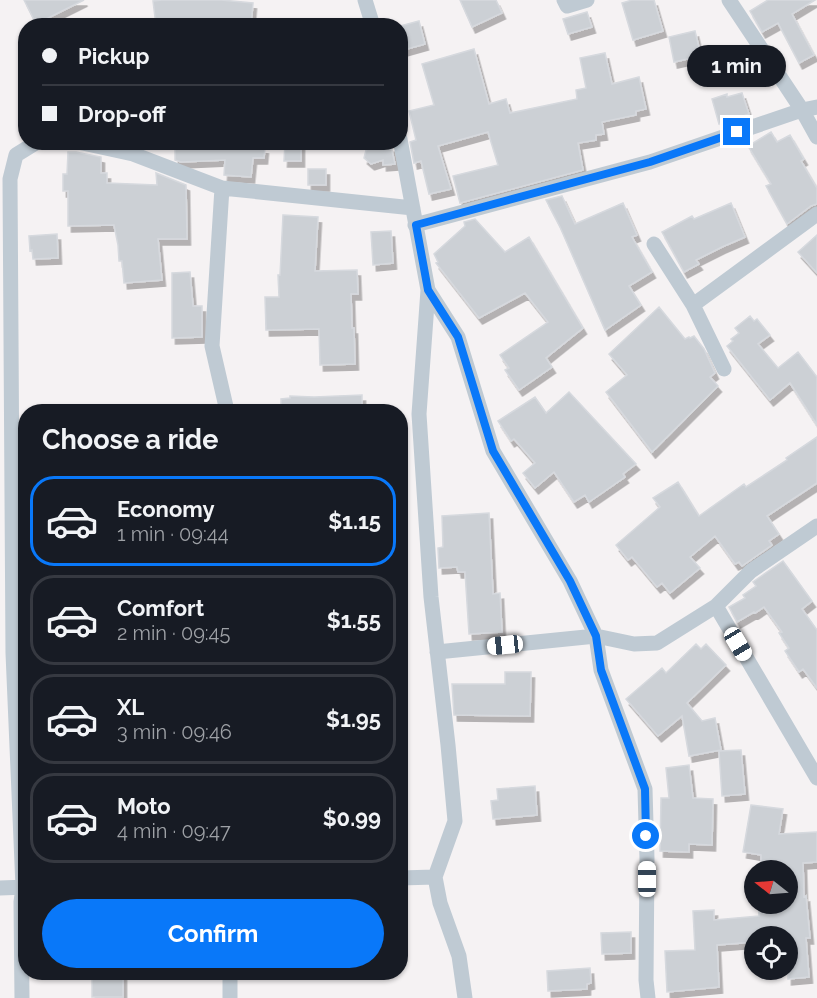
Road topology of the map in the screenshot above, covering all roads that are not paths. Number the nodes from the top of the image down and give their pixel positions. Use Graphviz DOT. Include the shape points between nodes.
graph roads {
  1 [pos="365,0"];
  2 [pos="564,0"];
  3 [pos="587,0"];
  4 [pos="729,0"];
  5 [pos="371,18"];
  6 [pos="810,108"];
  7 [pos="817,137"];
  8 [pos="23,150"];
  9 [pos="115,150"];
  10 [pos="402,150"];
  11 [pos="222,188"];
  12 [pos="413,208"];
  13 [pos="817,214"];
  14 [pos="416,225"];
  15 [pos="654,243"];
  16 [pos="428,290"];
  17 [pos="693,305"];
  18 [pos="724,369"];
  19 [pos="225,404"];
  20 [pos="817,526"];
  21 [pos="716,606"];
  22 [pos="596,636"];
  23 [pos="437,652"];
  24 [pos="18,759"];
  25 [pos="817,778"];
  26 [pos="435,877"];
  27 [pos="408,878"];
  28 [pos="18,887"];
  29 [pos="0,888"];
  30 [pos="22,980"];
  31 [pos="230,980"];
  32 [pos="22,998"];
  33 [pos="230,998"];
  34 [pos="465,998"];
  35 [pos="648,998"];
  1 -- 5 [label="street"];
  2 -- 3 [label="street" via="567,6"];
  4 -- 6 [label="street"];
  6 -- 7 [label="street"];
  6 -- 14 [label="street" via="650,162"];
  8 -- 24 [label="street" via="16,154 10,179 13,653"];
  9 -- 11 [label="street"];
  10 -- 12 [label="street"];
  11 -- 12 [label="street"];
  11 -- 19 [label="street" via="212,346"];
  12 -- 14 [label="street"];
  13 -- 17 [label="street"];
  14 -- 16 [label="street"];
  15 -- 17 [label="street"];
  16 -- 22 [label="street" via="458,337 493,451 570,581"];
  16 -- 23 [label="street" via="419,414"];
  17 -- 18 [label="street"];
  20 -- 21 [label="street" via="752,571"];
  21 -- 22 [label="street" via="657,643 634,644"];
  21 -- 25 [label="street"];
  22 -- 23 [label="street"];
  22 -- 35 [label="street" via="601,670 645,789"];
  23 -- 26 [label="street" via="454,821"];
  26 -- 27 [label="street"];
  26 -- 34 [label="street" via="459,956"];
  28 -- 29 [label="street"];
  30 -- 32 [label="street"];
  31 -- 33 [label="street"];
}
